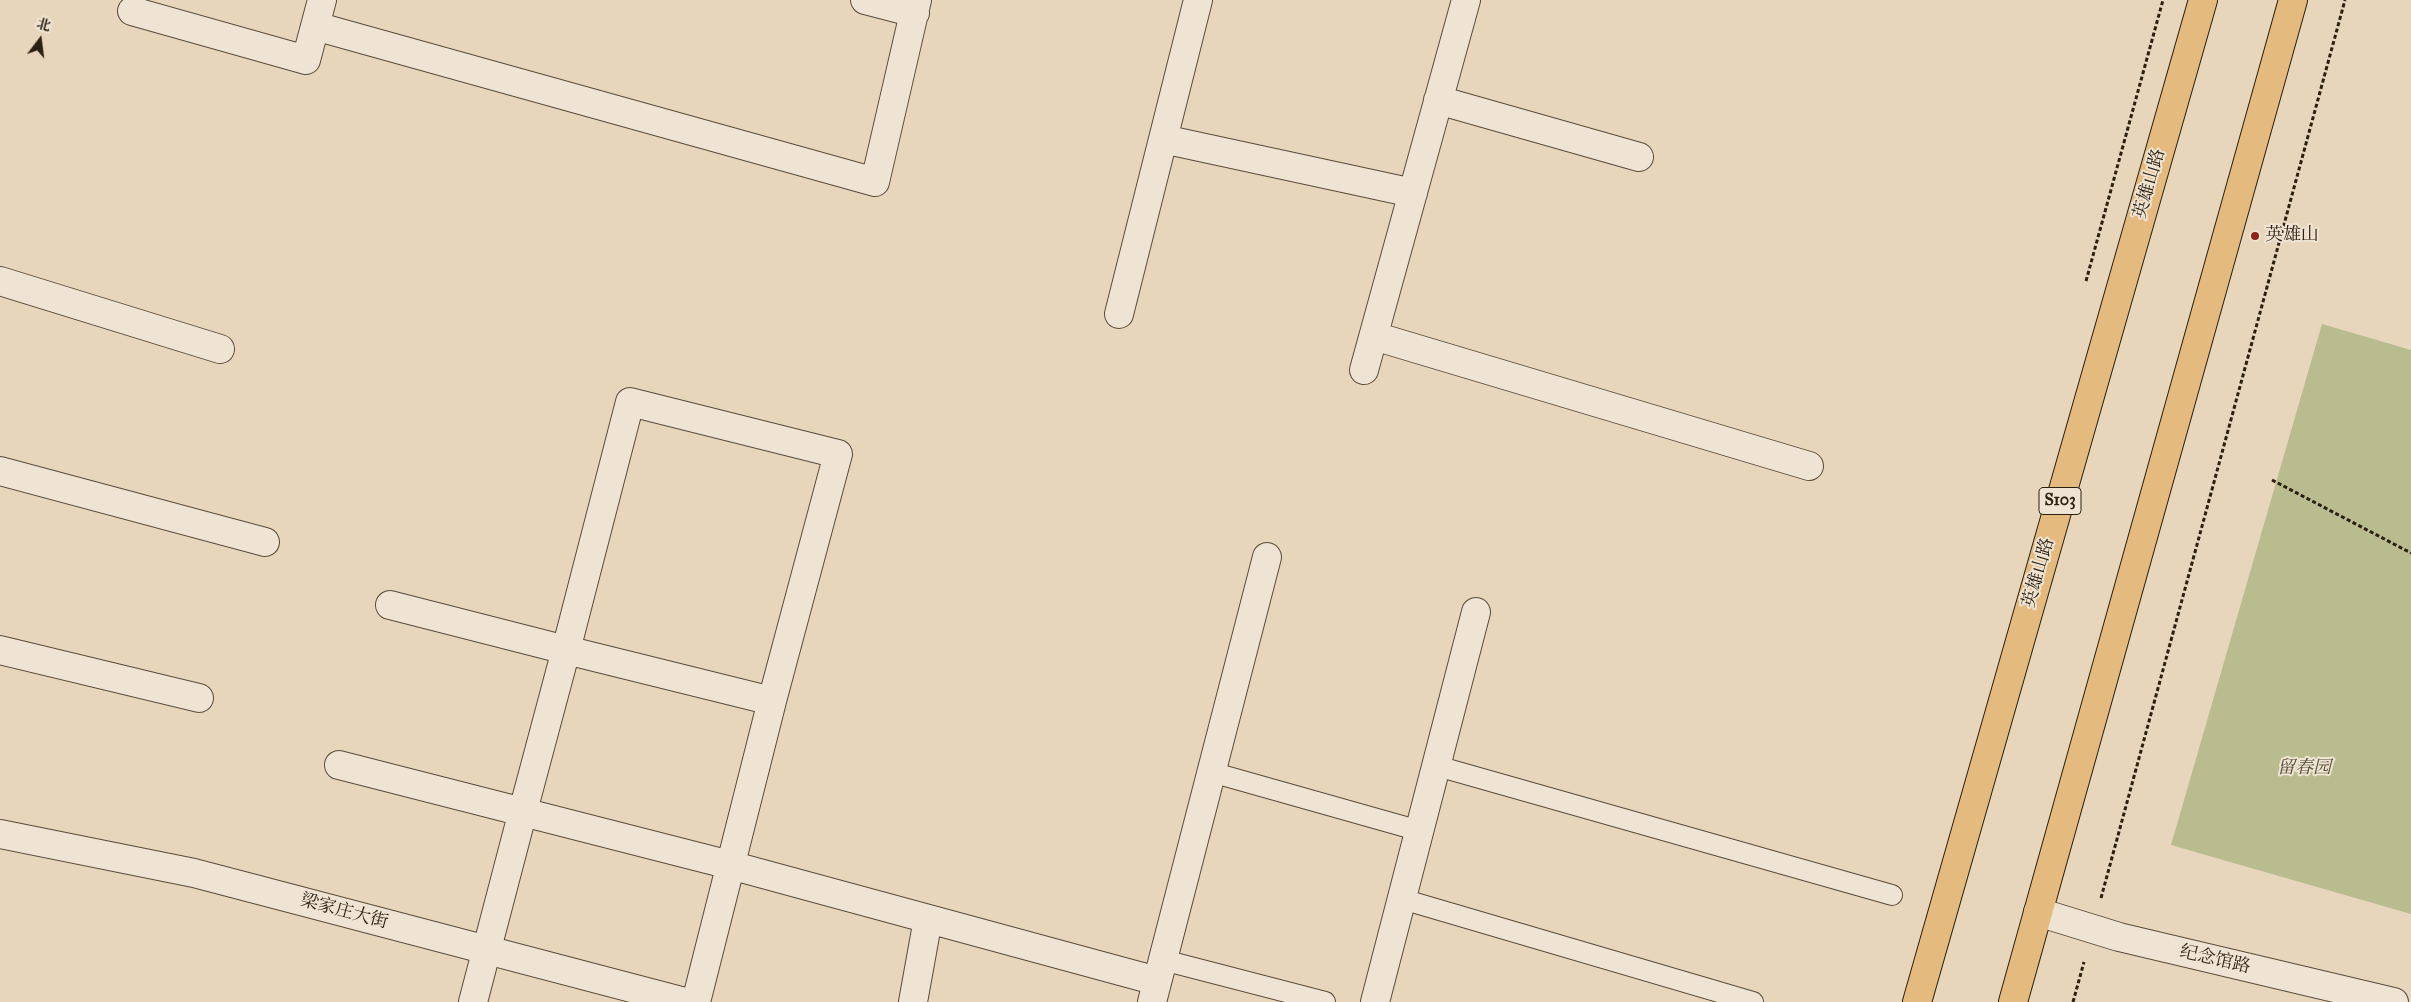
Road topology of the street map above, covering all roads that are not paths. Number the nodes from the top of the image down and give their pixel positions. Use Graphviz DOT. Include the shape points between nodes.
graph roads {
  1 [pos="865,0"];
  2 [pos="1198,0"];
  3 [pos="1466,0"];
  4 [pos="2203,0"];
  5 [pos="2293,0"];
  6 [pos="916,6"];
  7 [pos="132,11"];
  8 [pos="319,13"];
  9 [pos="1438,100"];
  10 [pos="1162,139"];
  11 [pos="1639,156"];
  12 [pos="1413,193"];
  13 [pos="0,281"];
  14 [pos="1118,314"];
  15 [pos="1374,336"];
  16 [pos="220,349"];
  17 [pos="1364,370"];
  18 [pos="1809,466"];
  19 [pos="0,471"];
  20 [pos="265,542"];
  21 [pos="1267,557"];
  22 [pos="390,606"];
  23 [pos="1476,612"];
  24 [pos="0,650"];
  25 [pos="566,650"];
  26 [pos="199,698"];
  27 [pos="772,702"];
  28 [pos="339,765"];
  29 [pos="1437,766"];
  30 [pos="1211,772"];
  31 [pos="524,811"];
  32 [pos="1420,831"];
  33 [pos="1,838"];
  34 [pos="730,865"];
  35 [pos="1892,895"];
  36 [pos="1402,899"];
  37 [pos="2038,912"];
  38 [pos="928,919"];
  39 [pos="487,950"];
  40 [pos="1157,981"];
  41 [pos="473,1002"];
  42 [pos="685,1002"];
  43 [pos="696,1002"];
  44 [pos="913,1002"];
  45 [pos="1325,1002"];
  46 [pos="1375,1002"];
  47 [pos="1753,1002"];
  48 [pos="1918,1002"];
  49 [pos="2013,1002"];
  50 [pos="2394,1002"];
  1 -- 6 [label="street"];
  2 -- 10 [label="street"];
  3 -- 9 [label="street"];
  4 -- 48 [label="main road, 英雄山路 / S103"];
  5 -- 37 [label="main road"];
  6 -- 8 [label="street" via="875,182"];
  7 -- 8 [label="street" via="306,60"];
  9 -- 11 [label="street"];
  9 -- 12 [label="street"];
  10 -- 12 [label="street"];
  10 -- 14 [label="street"];
  12 -- 15 [label="street"];
  13 -- 16 [label="street"];
  15 -- 17 [label="street"];
  15 -- 18 [label="street"];
  19 -- 20 [label="street"];
  21 -- 30 [label="street"];
  22 -- 25 [label="street"];
  23 -- 29 [label="street"];
  24 -- 26 [label="street"];
  25 -- 27 [label="street"];
  25 -- 27 [label="street" via="630,402 838,454"];
  25 -- 31 [label="street"];
  27 -- 34 [label="street"];
  28 -- 31 [label="street"];
  29 -- 32 [label="street"];
  29 -- 35 [label="lane"];
  30 -- 32 [label="lane"];
  30 -- 40 [label="street"];
  31 -- 34 [label="street"];
  31 -- 39 [label="street"];
  32 -- 36 [label="street"];
  33 -- 39 [label="street, 梁家庄大街" via="194,873"];
  34 -- 38 [label="street"];
  34 -- 43 [label="street"];
  36 -- 46 [label="street"];
  36 -- 47 [label="lane"];
  37 -- 49 [label="main road"];
  37 -- 50 [label="street, 纪念馆路" via="2092,930"];
  38 -- 40 [label="street"];
  38 -- 44 [label="street"];
  39 -- 41 [label="street"];
  39 -- 42 [label="street, 梁家庄大街"];
  40 -- 45 [label="lane"];
}
